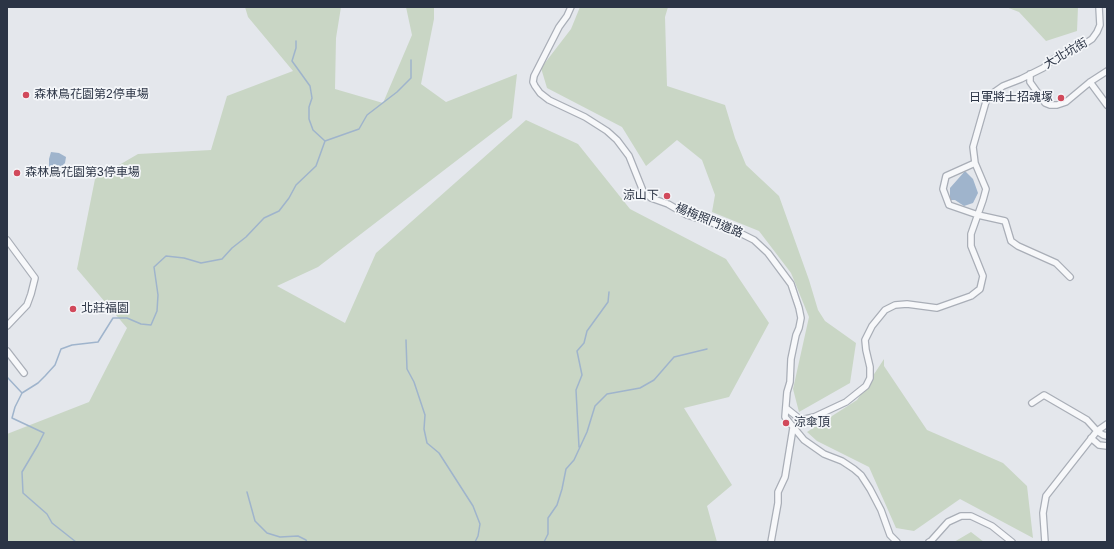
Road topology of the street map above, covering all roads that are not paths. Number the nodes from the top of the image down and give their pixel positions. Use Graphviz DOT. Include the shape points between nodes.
graph roads {
  1 [pos="571,7"];
  2 [pos="1099,7"];
  3 [pos="1107,71"];
  4 [pos="1030,74"];
  5 [pos="1090,82"];
  6 [pos="1107,106"];
  7 [pos="975,163"];
  8 [pos="978,215"];
  9 [pos="7,240"];
  10 [pos="1070,277"];
  11 [pos="7,326"];
  12 [pos="7,351"];
  13 [pos="24,373"];
  14 [pos="1032,403"];
  15 [pos="786,408"];
  16 [pos="1107,424"];
  17 [pos="793,428"];
  18 [pos="1097,431"];
  19 [pos="1107,436"];
  20 [pos="1091,438"];
  21 [pos="1107,446"];
  22 [pos="771,542"];
  23 [pos="897,542"];
  24 [pos="929,542"];
  25 [pos="1012,542"];
  26 [pos="1045,542"];
  1 -- 15 [label="street, 楊梅照門道路" via="534,76 534,86 549,100 585,116 617,140 629,156 643,191 651,198 687,215 734,230 754,240 768,254 791,284 801,318 791,358"];
  2 -- 4 [label="street, 大北坑街" via="1100,24 1092,39"];
  3 -- 5 [label="street, 大北坑街"];
  4 -- 5 [label="street, 大北坑街" via="1030,82 1035,90 1050,105 1066,102"];
  4 -- 7 [label="street, 大北坑街" via="1003,86 988,98 973,147"];
  5 -- 6 [label="street"];
  7 -- 8 [label="street, 大北坑街" via="986,189"];
  7 -- 8 [label="street" via="946,176 942,189 949,205"];
  8 -- 10 [label="street" via="1005,220 1011,241 1056,263"];
  8 -- 15 [label="street, 大北坑街" via="971,234 971,246 983,276 980,289 972,296 937,308 907,304 895,305 885,310 865,340 870,367 870,378 866,386 846,402 814,417 801,420"];
  9 -- 11 [label="street" via="35,278 27,305"];
  12 -- 13 [label="street"];
  14 -- 18 [label="street" via="1044,395 1087,420"];
  15 -- 17 [label="street, 楊梅照門道路" via="785,417"];
  16 -- 18 [label="street"];
  17 -- 22 [label="street" via="785,477 778,492"];
  17 -- 23 [label="street, 楊梅照門道路" via="815,449 842,461 860,475 881,510 890,534"];
  18 -- 19 [label="street"];
  18 -- 20 [label="street"];
  20 -- 21 [label="street"];
  20 -- 26 [label="street" via="1046,496 1043,513"];
  24 -- 25 [label="street" via="948,522 962,516 971,516 992,526"];
}
